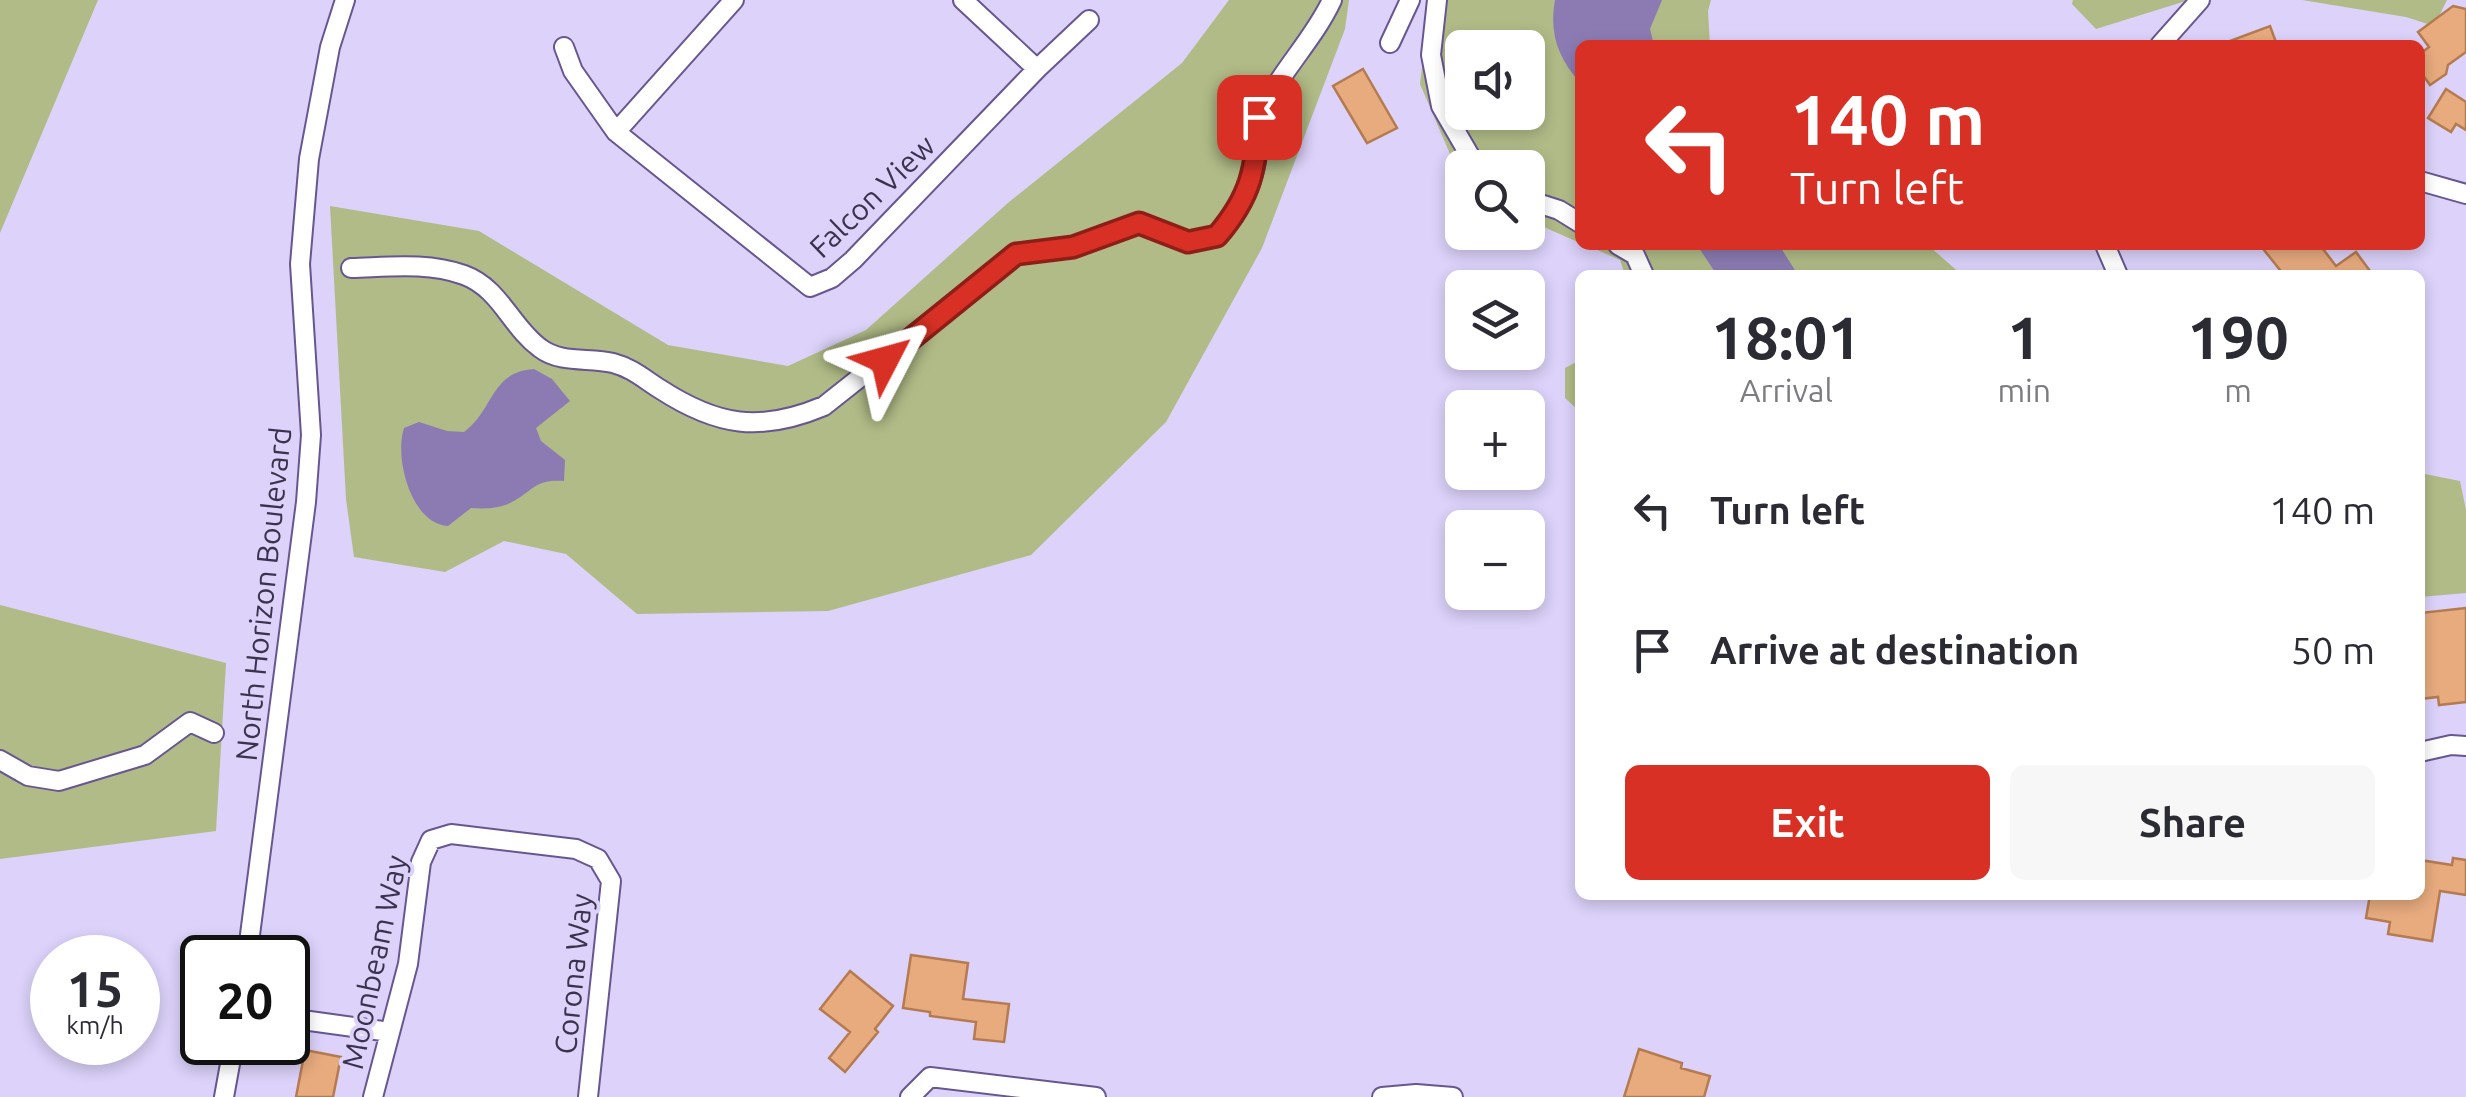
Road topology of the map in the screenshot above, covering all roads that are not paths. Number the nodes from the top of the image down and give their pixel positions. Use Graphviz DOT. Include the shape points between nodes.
graph roads {
  1 [pos="346,0"];
  2 [pos="734,0"];
  3 [pos="963,0"];
  4 [pos="1332,0"];
  5 [pos="1410,0"];
  6 [pos="1437,0"];
  7 [pos="2200,0"];
  8 [pos="1089,20"];
  9 [pos="2164,40"];
  10 [pos="1390,42"];
  11 [pos="564,47"];
  12 [pos="1036,69"];
  13 [pos="616,132"];
  14 [pos="1466,150"];
  15 [pos="2425,182"];
  16 [pos="2466,194"];
  17 [pos="1545,206"];
  18 [pos="1575,220"];
  19 [pos="1626,250"];
  20 [pos="351,268"];
  21 [pos="1642,270"];
  22 [pos="214,734"];
  23 [pos="2466,746"];
  24 [pos="2425,751"];
  25 [pos="0,760"];
  26 [pos="432,840"];
  27 [pos="250,935"];
  28 [pos="310,1021"];
  29 [pos="390,1032"];
  30 [pos="230,1065"];
  31 [pos="1416,1095"];
  32 [pos="224,1097"];
  33 [pos="372,1097"];
  34 [pos="588,1097"];
  35 [pos="910,1097"];
  36 [pos="1096,1097"];
  37 [pos="1382,1097"];
  38 [pos="1452,1097"];
  1 -- 27 [label="street, North Horizon Boulevard" via="309,159 300,264 311,435 306,502"];
  2 -- 13 [label="street"];
  3 -- 12 [label="street"];
  4 -- 20 [label="street" via="1259,117 1256,164 1242,208 1217,236 1188,242 1139,223 1073,247 1016,254 824,406 796,418 726,422 638,373 562,358 540,348 491,291 466,275 419,266"];
  5 -- 10 [label="street"];
  6 -- 14 [label="street" via="1431,55 1440,106"];
  7 -- 9 [label="street"];
  8 -- 12 [label="street, Falcon View"];
  11 -- 13 [label="street, Falcon View"];
  12 -- 13 [label="street, Falcon View" via="854,260 810,287"];
  15 -- 16 [label="street"];
  17 -- 18 [label="street"];
  19 -- 21 [label="street"];
  22 -- 25 [label="street" via="190,722 145,755 58,781 28,776"];
  23 -- 24 [label="street"];
  26 -- 29 [label="street, Moonbeam Way" via="420,862 408,964"];
  26 -- 34 [label="street, Corona Way" via="452,834 576,848 598,860 611,881"];
  28 -- 29 [label="street"];
  29 -- 33 [label="street, Moonbeam Way"];
  30 -- 32 [label="street"];
  31 -- 37 [label="street"];
  31 -- 38 [label="street"];
  35 -- 36 [label="street" via="930,1077"];
}
